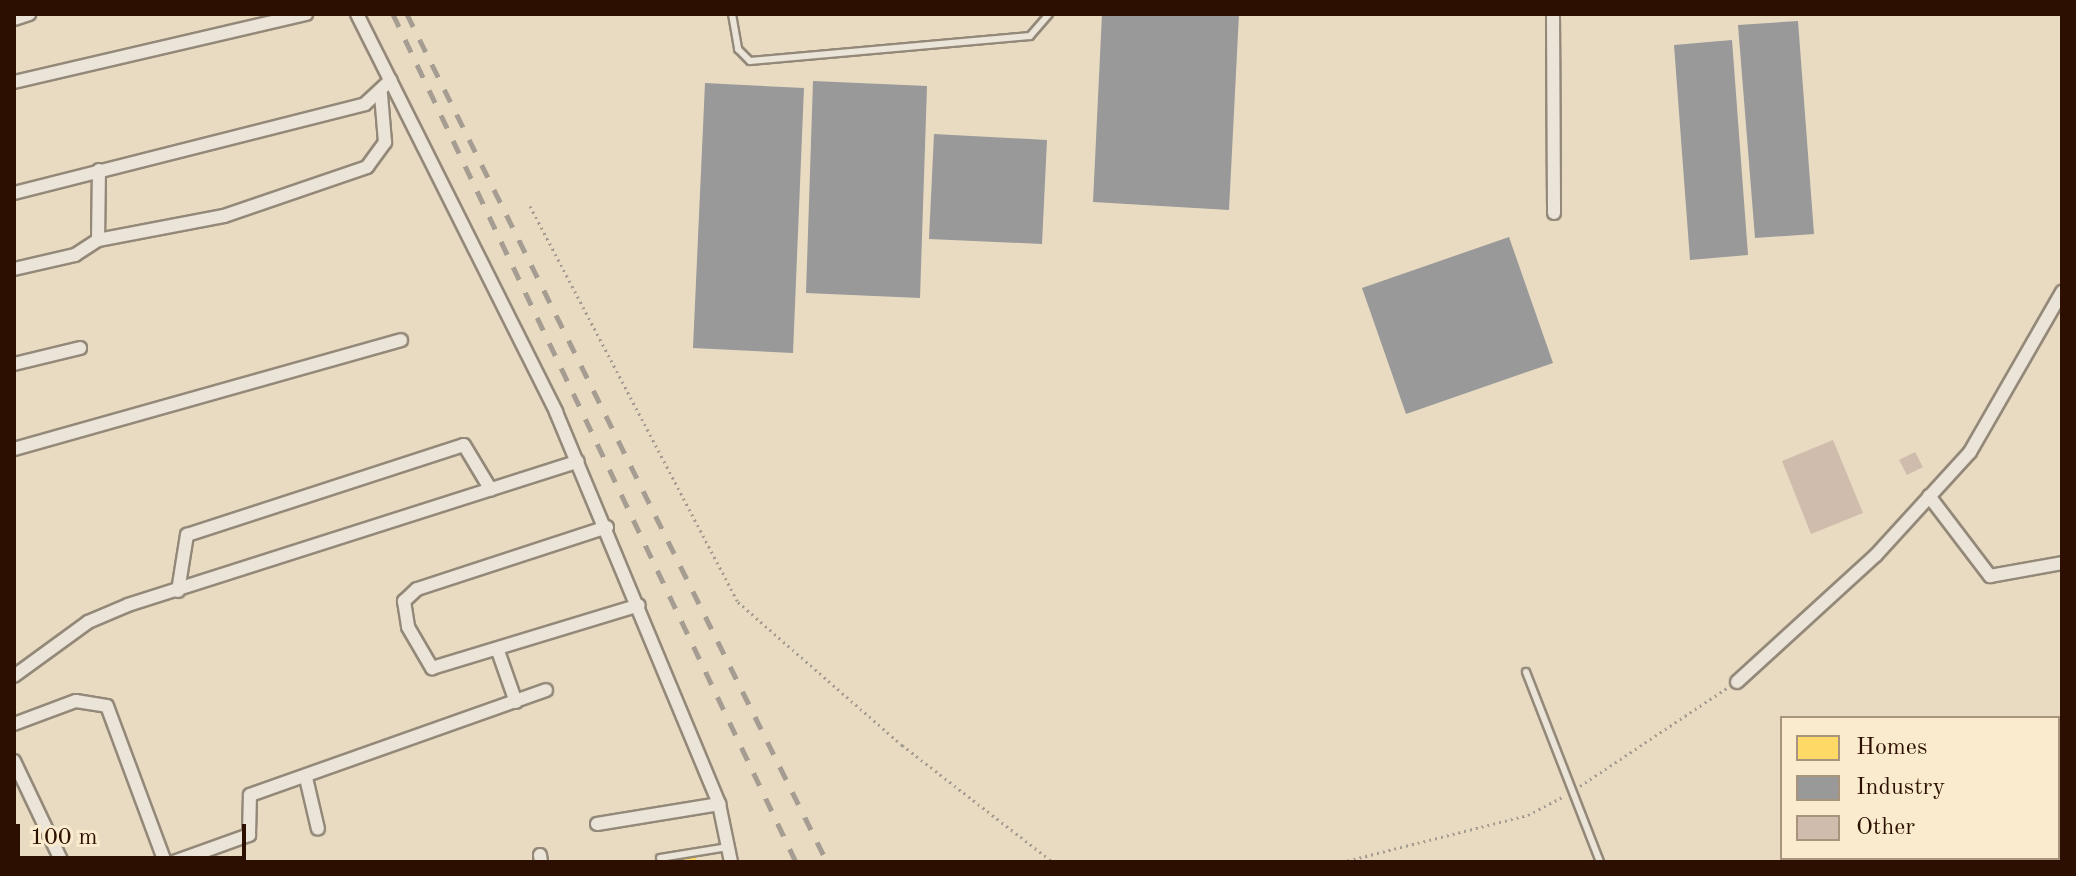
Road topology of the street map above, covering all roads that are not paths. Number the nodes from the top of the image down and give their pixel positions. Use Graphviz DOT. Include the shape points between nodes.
graph roads {
  1 [pos="29,14"];
  2 [pos="306,14"];
  3 [pos="357,14"];
  4 [pos="732,14"];
  5 [pos="1049,14"];
  6 [pos="1553,14"];
  7 [pos="14,19"];
  8 [pos="391,80"];
  9 [pos="14,82"];
  10 [pos="381,94"];
  11 [pos="99,170"];
  12 [pos="14,193"];
  13 [pos="1554,213"];
  14 [pos="98,240"];
  15 [pos="14,269"];
  16 [pos="2062,292"];
  17 [pos="401,340"];
  18 [pos="80,348"];
  19 [pos="14,364"];
  20 [pos="14,449"];
  21 [pos="578,461"];
  22 [pos="491,490"];
  23 [pos="1929,496"];
  24 [pos="607,527"];
  25 [pos="2062,563"];
  26 [pos="178,591"];
  27 [pos="639,605"];
  28 [pos="498,651"];
  29 [pos="1526,672"];
  30 [pos="14,676"];
  31 [pos="1737,682"];
  32 [pos="546,690"];
  33 [pos="516,702"];
  34 [pos="14,724"];
  35 [pos="14,761"];
  36 [pos="306,778"];
  37 [pos="719,804"];
  38 [pos="597,824"];
  39 [pos="318,829"];
  40 [pos="728,847"];
  41 [pos="660,858"];
  42 [pos="62,862"];
  43 [pos="165,862"];
  44 [pos="174,862"];
  45 [pos="731,862"];
  46 [pos="1600,862"];
  1 -- 7 [label="street"];
  2 -- 9 [label="street"];
  3 -- 8 [label="street"];
  4 -- 5 [label="lane" via="738,49 750,61 1030,36"];
  6 -- 13 [label="street"];
  8 -- 10 [label="street"];
  8 -- 21 [label="street"];
  10 -- 11 [label="street"];
  10 -- 14 [label="street" via="385,142 367,167 224,216"];
  11 -- 12 [label="street"];
  11 -- 14 [label="street"];
  14 -- 15 [label="street" via="75,255"];
  16 -- 23 [label="street" via="1970,452"];
  17 -- 20 [label="street"];
  18 -- 19 [label="street"];
  21 -- 22 [label="street"];
  21 -- 24 [label="street"];
  22 -- 26 [label="street"];
  22 -- 26 [label="street" via="469,446 434,454 187,535"];
  23 -- 25 [label="street" via="1990,576"];
  23 -- 31 [label="street"];
  24 -- 27 [label="street"];
  24 -- 28 [label="street" via="434,582 404,601 424,664"];
  26 -- 30 [label="street" via="88,622"];
  27 -- 28 [label="street"];
  27 -- 37 [label="street"];
  28 -- 33 [label="street"];
  29 -- 46 [label="lane"];
  32 -- 33 [label="street"];
  33 -- 36 [label="street"];
  34 -- 43 [label="street" via="76,701 107,706"];
  35 -- 42 [label="street"];
  36 -- 39 [label="street"];
  36 -- 44 [label="street" via="246,798 249,835"];
  37 -- 38 [label="street"];
  37 -- 40 [label="street"];
  40 -- 41 [label="lane"];
  40 -- 45 [label="street"];
}
